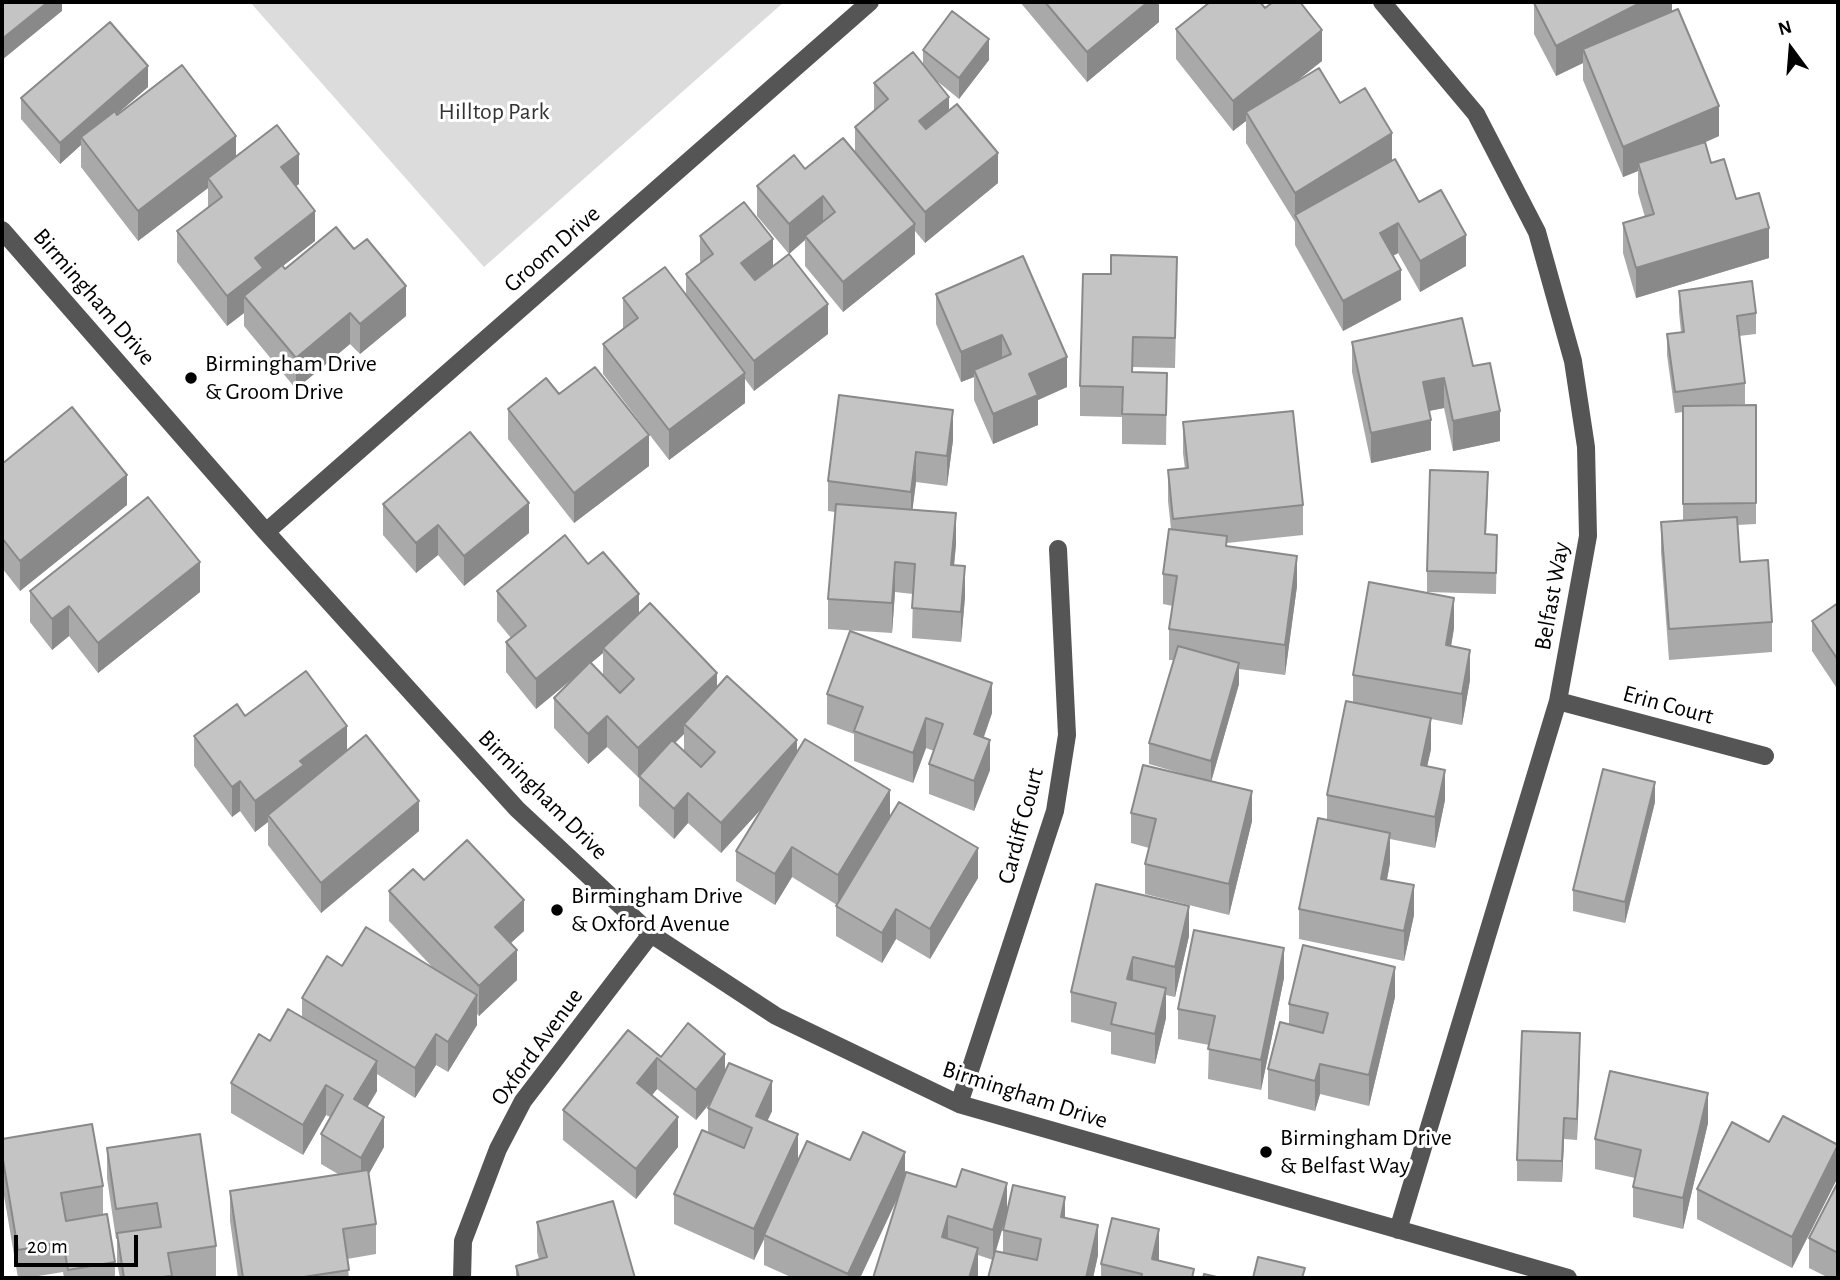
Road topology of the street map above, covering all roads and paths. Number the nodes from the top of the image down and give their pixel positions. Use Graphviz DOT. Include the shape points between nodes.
graph roads {
  1 [pos="870,2"];
  2 [pos="1382,2"];
  3 [pos="2,230"];
  4 [pos="266,532"];
  5 [pos="1059,549"];
  6 [pos="1558,701"];
  7 [pos="1765,756"];
  8 [pos="651,934"];
  9 [pos="959,1104"];
  10 [pos="1398,1230"];
  11 [pos="461,1278"];
  12 [pos="1568,1278"];
  1 -- 4 [label="street, Groom Drive"];
  2 -- 6 [label="street, Belfast Way" via="1476,114 1537,232 1573,361 1586,447 1588,536"];
  3 -- 4 [label="street, Birmingham Drive"];
  4 -- 8 [label="street, Birmingham Drive" via="517,809"];
  5 -- 9 [label="street, Cardiff Court" via="1067,735 1055,811"];
  6 -- 7 [label="street, Erin Court"];
  6 -- 10 [label="street, Belfast Way"];
  8 -- 9 [label="street, Birmingham Drive" via="776,1016"];
  8 -- 11 [label="street, Oxford Avenue" via="523,1101 498,1149 463,1241"];
  9 -- 10 [label="street, Birmingham Drive"];
  10 -- 12 [label="street, Birmingham Drive"];
}
